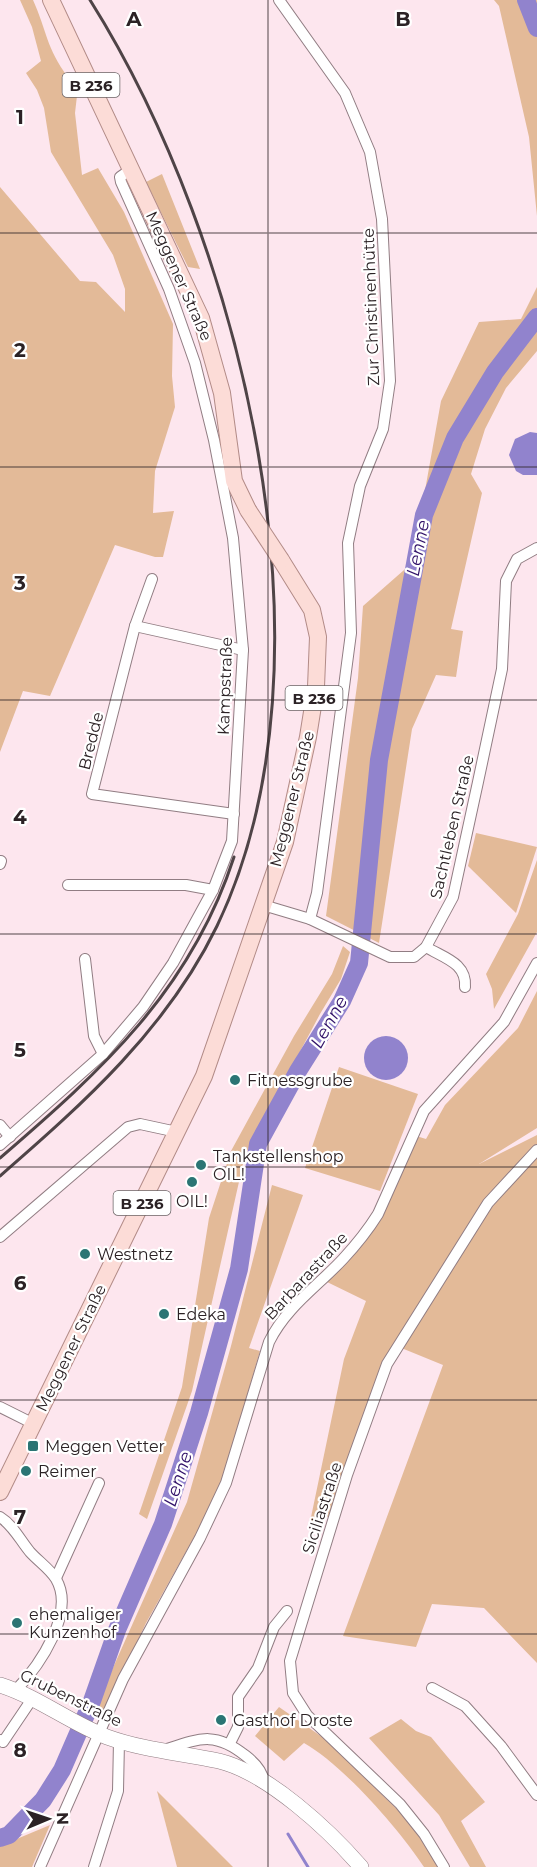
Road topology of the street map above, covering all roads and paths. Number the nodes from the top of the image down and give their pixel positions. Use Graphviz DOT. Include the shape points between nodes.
graph roads {
  1 [pos="51,0"];
  2 [pos="279,0"];
  3 [pos="130,170"];
  4 [pos="537,548"];
  5 [pos="152,579"];
  6 [pos="135,626"];
  7 [pos="243,650"];
  8 [pos="234,814"];
  9 [pos="68,885"];
  10 [pos="213,890"];
  11 [pos="263,905"];
  12 [pos="310,919"];
  13 [pos="426,947"];
  14 [pos="86,959"];
  15 [pos="537,963"];
  16 [pos="465,987"];
  17 [pos="103,1054"];
  18 [pos="0,1125"];
  19 [pos="177,1132"];
  20 [pos="10,1137"];
  21 [pos="0,1145"];
  22 [pos="537,1150"];
  23 [pos="0,1237"];
  24 [pos="0,1407"];
  25 [pos="34,1424"];
  26 [pos="99,1483"];
  27 [pos="0,1492"];
  28 [pos="0,1517"];
  29 [pos="56,1578"];
  30 [pos="287,1611"];
  31 [pos="0,1685"];
  32 [pos="432,1689"];
  33 [pos="16,1690"];
  34 [pos="32,1699"];
  35 [pos="98,1734"];
  36 [pos="0,1740"];
  37 [pos="119,1741"];
  38 [pos="230,1743"];
  39 [pos="161,1751"];
  40 [pos="264,1783"];
  41 [pos="537,1795"];
  42 [pos="40,1867"];
  43 [pos="94,1867"];
  44 [pos="361,1867"];
  45 [pos="444,1867"];
  1 -- 3 [label="main road, Meggener Straße / B 236"];
  2 -- 12 [label="street, Zur Christinenhütte" via="345,93 370,152 382,219 390,381 383,429 360,486 348,543 351,633 317,893"];
  3 -- 7 [label="street, Kampstraße" via="120,177 121,182 169,289 206,404 233,538"];
  3 -- 11 [label="main road, Meggener Straße / B 236, bridge" via="201,318 222,393 234,481 248,510 312,610 318,636 316,687 302,770 285,842"];
  4 -- 13 [label="street, Sachtleben Straße" via="517,559 506,581 502,669 453,897"];
  5 -- 6 [label="street, Bredde"];
  6 -- 7 [label="street"];
  6 -- 8 [label="street, Bredde" via="92,794"];
  7 -- 8 [label="street, Kampstraße"];
  8 -- 10 [label="street, Kampstraße" via="232,841"];
  9 -- 10 [label="street" via="186,885"];
  10 -- 17 [label="street, Kampstraße" via="173,963 143,1007"];
  11 -- 12 [label="street"];
  11 -- 19 [label="main road, Meggener Straße / B 236" via="217,1043"];
  12 -- 13 [label="street" via="379,953 406,959"];
  13 -- 16 [label="street" via="461,968 466,977"];
  14 -- 17 [label="street" via="94,1036"];
  15 -- 35 [label="street, Barbarastraße" via="504,1022 424,1111 368,1230 275,1330 223,1491"];
  17 -- 20 [label="street, Kampstraße"];
  18 -- 20 [label="street"];
  19 -- 23 [label="street" via="140,1124 128,1127"];
  19 -- 25 [label="main road, Meggener Straße / B 236"];
  20 -- 21 [label="street, Kampstraße"];
  22 -- 45 [label="street, Siciliastraße" via="488,1203 387,1364 347,1475 290,1661 293,1693 307,1715 400,1804"];
  24 -- 25 [label="street"];
  25 -- 27 [label="main road, Meggener Straße / B 236"];
  26 -- 29 [label="street"];
  28 -- 29 [label="street"];
  29 -- 33 [label="street" via="62,1604 56,1627 46,1654"];
  30 -- 38 [label="street" via="274,1627 258,1668 238,1697 238,1726"];
  31 -- 33 [label="main road, Grubenstraße"];
  32 -- 41 [label="street" via="465,1706"];
  33 -- 34 [label="main road, Grubenstraße"];
  34 -- 35 [label="main road, Grubenstraße"];
  34 -- 36 [label="street" via="3,1742"];
  35 -- 37 [label="main road, Grubenstraße"];
  35 -- 42 [label="street, Barbarastraße"];
  37 -- 39 [label="main road, Grubenstraße"];
  37 -- 43 [label="street" via="118,1791"];
  38 -- 39 [label="street" via="218,1738 197,1740"];
  38 -- 40 [label="street, Grubenstraße" via="257,1765"];
  39 -- 40 [label="main road, Grubenstraße" via="221,1762"];
  40 -- 44 [label="main road, Grubenstraße" via="321,1824"];
}
